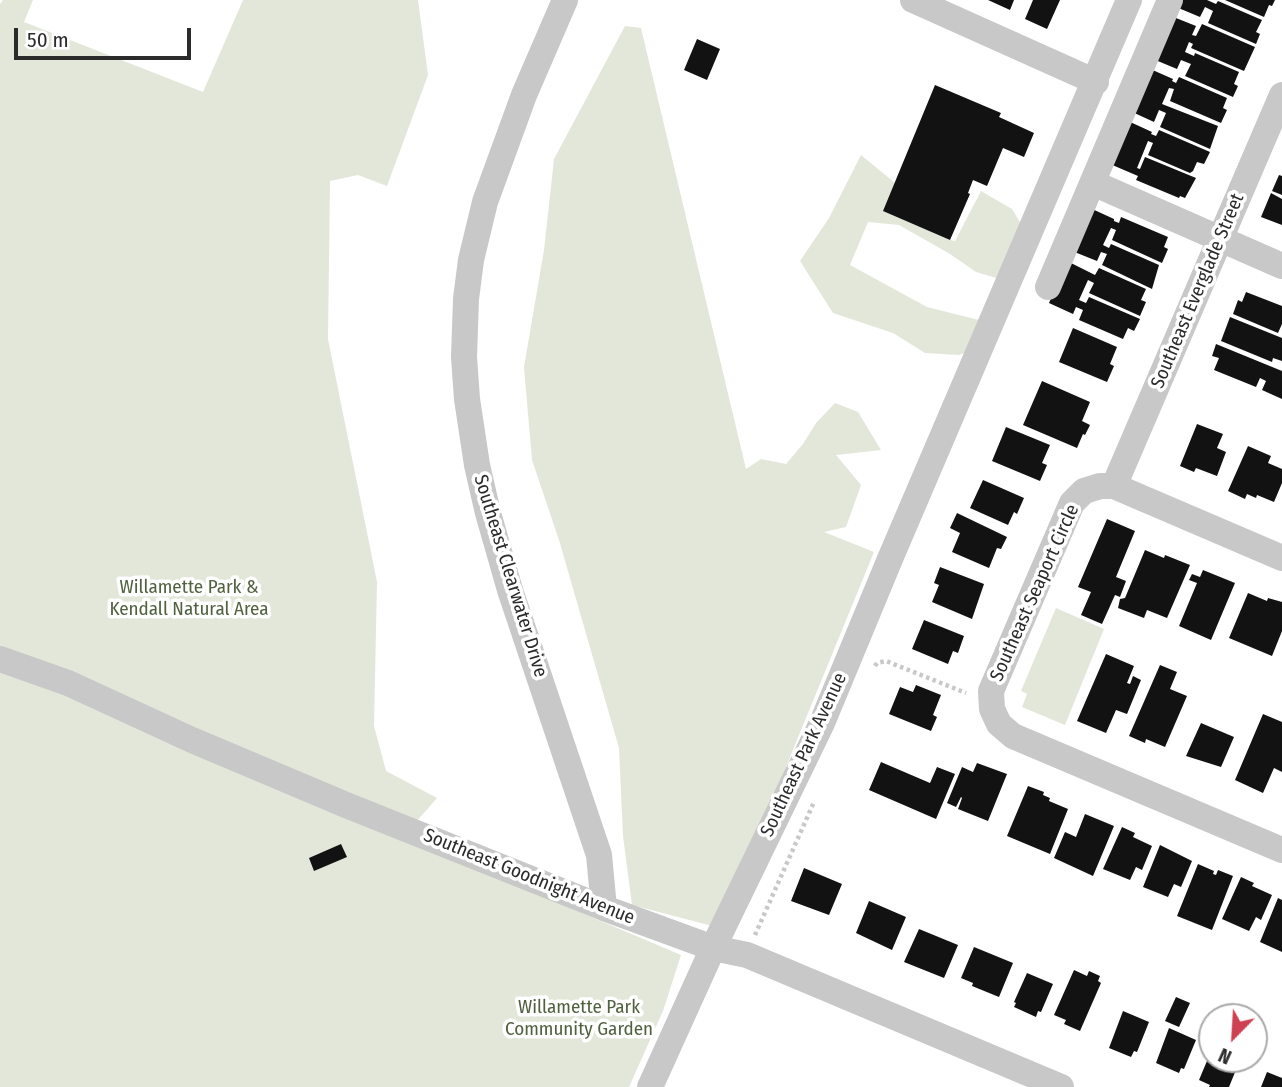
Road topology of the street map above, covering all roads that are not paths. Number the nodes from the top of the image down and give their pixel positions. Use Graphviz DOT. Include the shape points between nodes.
graph roads {
  1 [pos="565,0"];
  2 [pos="914,0"];
  3 [pos="1129,0"];
  4 [pos="1170,0"];
  5 [pos="1096,82"];
  6 [pos="1282,96"];
  7 [pos="1093,183"];
  8 [pos="1220,240"];
  9 [pos="1282,266"];
  10 [pos="1048,287"];
  11 [pos="1114,486"];
  12 [pos="1282,558"];
  13 [pos="0,659"];
  14 [pos="1282,850"];
  15 [pos="604,908"];
  16 [pos="713,948"];
  17 [pos="650,1087"];
  18 [pos="1061,1087"];
  1 -- 15 [label="street, Southeast Clearwater Drive" via="485,202 471,260 464,357 477,465 488,513 599,856"];
  2 -- 5 [label="street"];
  3 -- 5 [label="street, Southeast Park Avenue"];
  4 -- 7 [label="street"];
  5 -- 16 [label="street, Southeast Park Avenue" via="822,723"];
  6 -- 8 [label="street, Southeast Everglade Street"];
  7 -- 8 [label="street"];
  7 -- 10 [label="street"];
  8 -- 9 [label="street"];
  8 -- 11 [label="street, Southeast Everglade Street"];
  11 -- 12 [label="street"];
  11 -- 14 [label="street, Southeast Seaport Circle" via="1084,491 1072,503 991,691 992,709 999,724 1013,736"];
  13 -- 15 [label="street, Southeast Goodnight Avenue" via="68,683 345,805"];
  15 -- 16 [label="street, Southeast Goodnight Avenue"];
  16 -- 17 [label="street, Southeast Park Avenue"];
  16 -- 18 [label="street, Southeast Goodnight Avenue" via="747,955"];
}
